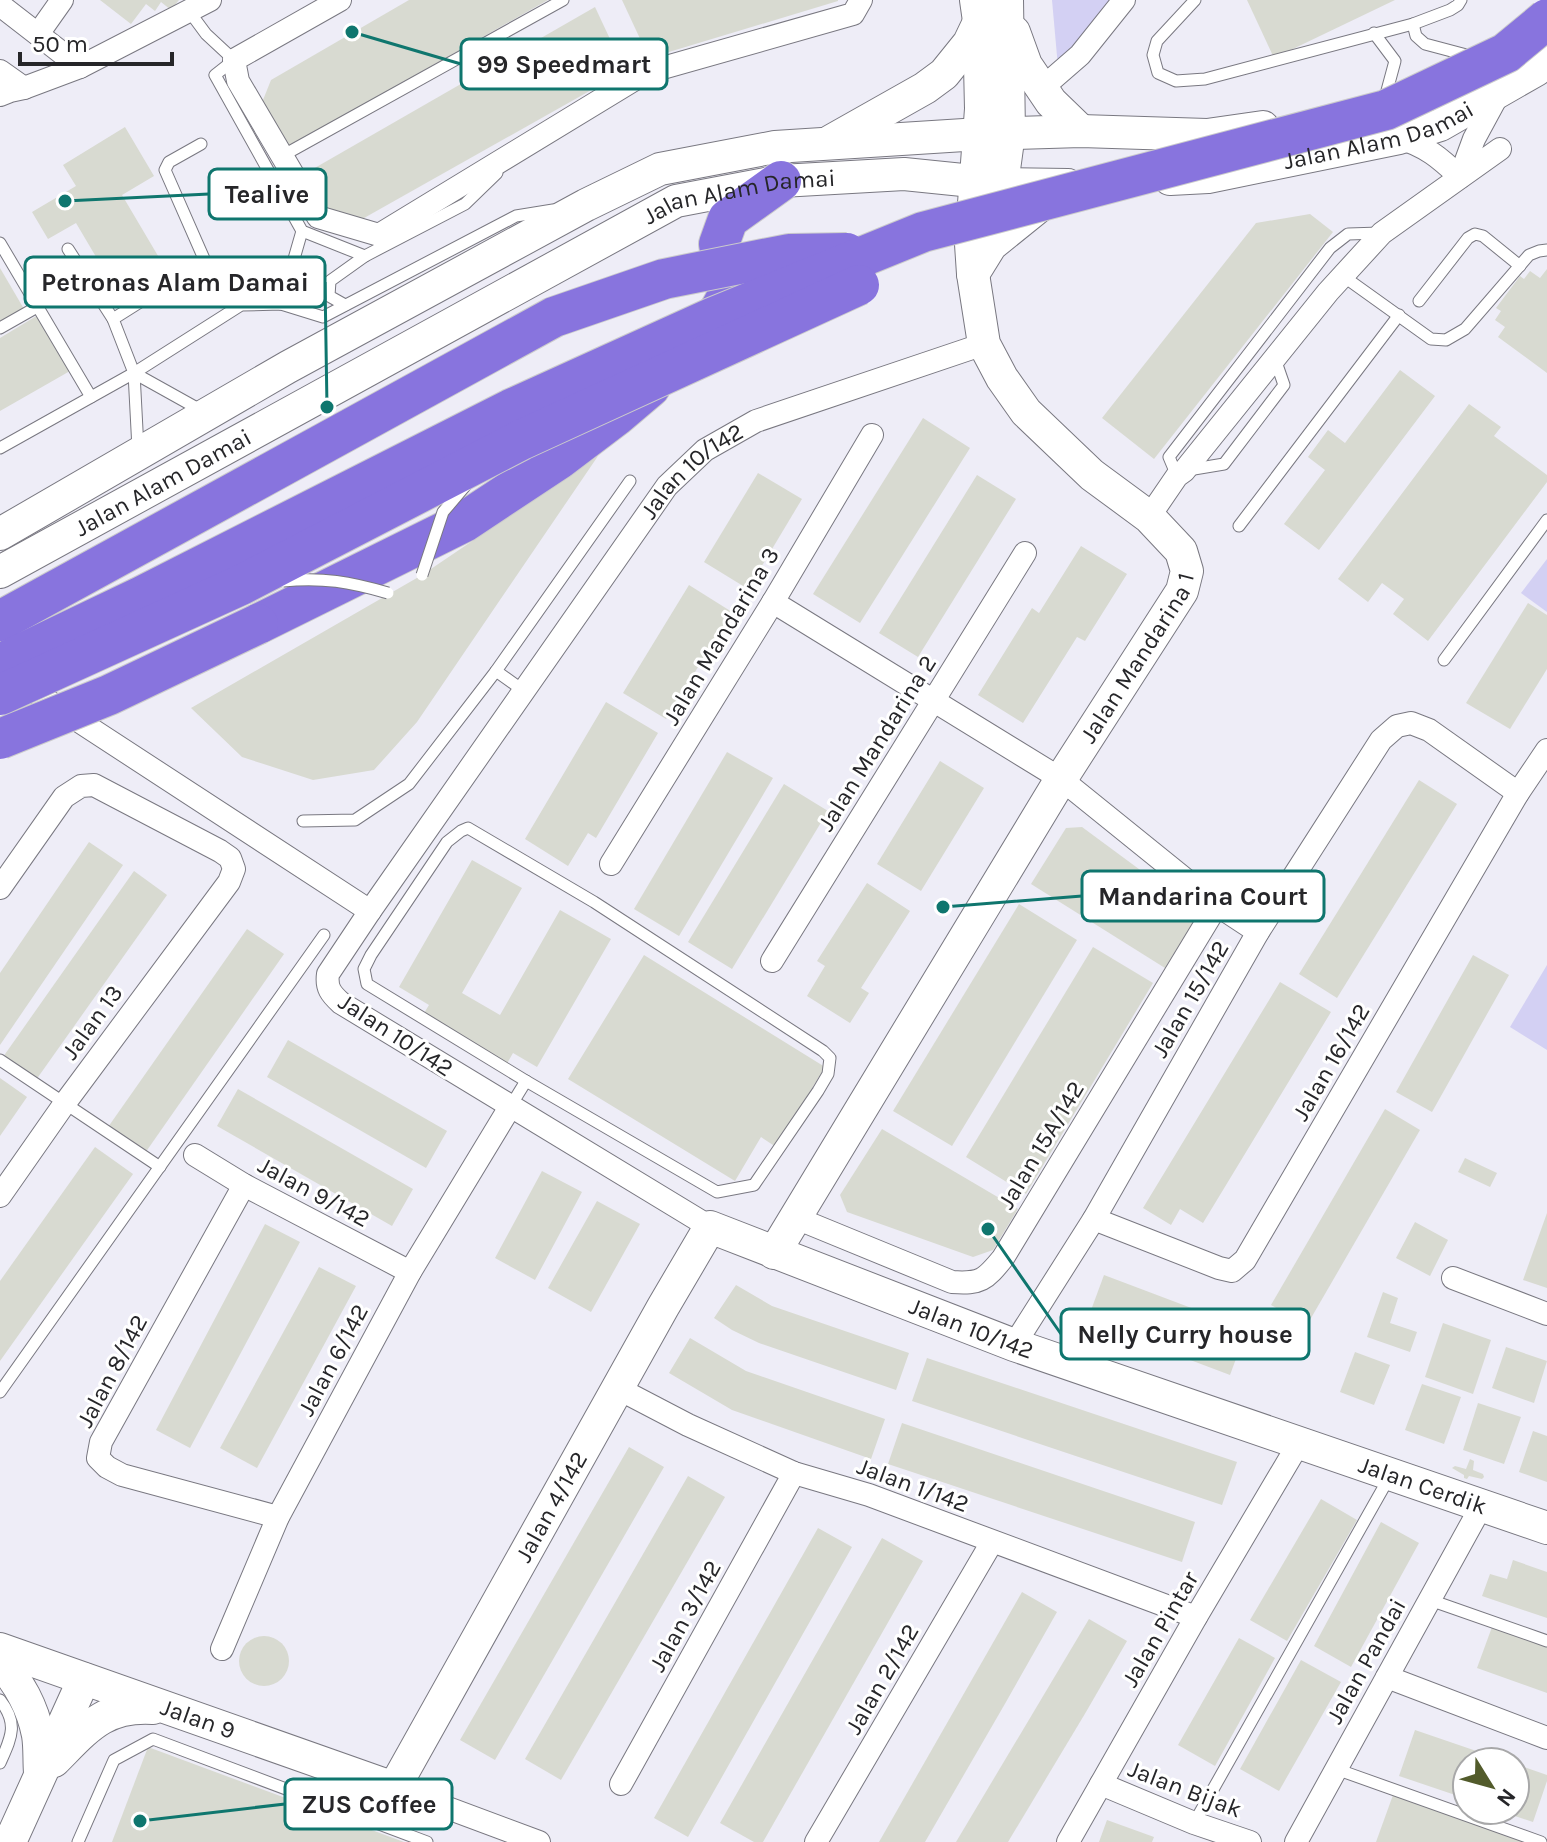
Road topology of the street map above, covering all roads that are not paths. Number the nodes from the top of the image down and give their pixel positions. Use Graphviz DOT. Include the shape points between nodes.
graph roads {
  1 [pos="62,0"];
  2 [pos="210,0"];
  3 [pos="340,0"];
  4 [pos="563,0"];
  5 [pos="861,0"];
  6 [pos="1124,0"];
  7 [pos="1195,0"];
  8 [pos="1461,0"];
  9 [pos="0,5"];
  10 [pos="993,10"];
  11 [pos="189,11"];
  12 [pos="1547,17"];
  13 [pos="1413,24"];
  14 [pos="1547,29"];
  15 [pos="1374,33"];
  16 [pos="38,34"];
  17 [pos="1477,58"];
  18 [pos="234,60"];
  19 [pos="1547,61"];
  20 [pos="80,67"];
  21 [pos="0,71"];
  22 [pos="24,88"];
  23 [pos="1042,88"];
  24 [pos="1500,91"];
  25 [pos="0,95"];
  26 [pos="1385,99"];
  27 [pos="1081,131"];
  28 [pos="995,134"];
  29 [pos="1399,138"];
  30 [pos="201,144"];
  31 [pos="825,144"];
  32 [pos="523,147"];
  33 [pos="1500,149"];
  34 [pos="282,156"];
  35 [pos="904,174"];
  36 [pos="1460,177"];
  37 [pos="781,181"];
  38 [pos="989,182"];
  39 [pos="1067,185"];
  40 [pos="586,205"];
  41 [pos="302,231"];
  42 [pos="1382,233"];
  43 [pos="971,235"];
  44 [pos="0,243"];
  45 [pos="68,249"];
  46 [pos="1547,250"];
  47 [pos="931,252"];
  48 [pos="365,256"];
  49 [pos="205,261"];
  50 [pos="1520,266"];
  51 [pos="973,274"];
  52 [pos="1343,276"];
  53 [pos="1419,301"];
  54 [pos="281,304"];
  55 [pos="241,305"];
  56 [pos="345,305"];
  57 [pos="37,307"];
  58 [pos="1399,315"];
  59 [pos="113,319"];
  60 [pos="0,328"];
  61 [pos="984,344"];
  62 [pos="134,373"];
  63 [pos="91,397"];
  64 [pos="207,413"];
  65 [pos="872,435"];
  66 [pos="0,448"];
  67 [pos="138,453"];
  68 [pos="493,454"];
  69 [pos="1181,473"];
  70 [pos="630,481"];
  71 [pos="1149,517"];
  72 [pos="1547,520"];
  73 [pos="1239,526"];
  74 [pos="0,534"];
  75 [pos="1025,553"];
  76 [pos="0,572"];
  77 [pos="422,575"];
  78 [pos="241,585"];
  79 [pos="388,593"];
  80 [pos="773,602"];
  81 [pos="0,621"];
  82 [pos="1444,660"];
  83 [pos="0,667"];
  84 [pos="496,671"];
  85 [pos="524,691"];
  86 [pos="0,695"];
  87 [pos="934,700"];
  88 [pos="0,739"];
  89 [pos="1547,750"];
  90 [pos="1061,779"];
  91 [pos="1518,793"];
  92 [pos="303,821"];
  93 [pos="611,864"];
  94 [pos="0,888"];
  95 [pos="1217,905"];
  96 [pos="370,911"];
  97 [pos="1258,932"];
  98 [pos="324,935"];
  99 [pos="772,961"];
  100 [pos="0,1060"];
  101 [pos="526,1081"];
  102 [pos="65,1103"];
  103 [pos="510,1107"];
  104 [pos="195,1155"];
  105 [pos="160,1167"];
  106 [pos="244,1185"];
  107 [pos="0,1196"];
  108 [pos="796,1218"];
  109 [pos="1094,1219"];
  110 [pos="710,1227"];
  111 [pos="774,1253"];
  112 [pos="410,1272"];
  113 [pos="1453,1278"];
  114 [pos="1547,1314"];
  115 [pos="1014,1345"];
  116 [pos="619,1389"];
  117 [pos="0,1392"];
  118 [pos="1299,1443"];
  119 [pos="794,1473"];
  120 [pos="1392,1474"];
  121 [pos="1482,1505"];
  122 [pos="278,1517"];
  123 [pos="1547,1528"];
  124 [pos="992,1542"];
  125 [pos="1430,1600"];
  126 [pos="1196,1617"];
  127 [pos="1547,1641"];
  128 [pos="0,1649"];
  129 [pos="222,1649"];
  130 [pos="0,1663"];
  131 [pos="1387,1677"];
  132 [pos="84,1679"];
  133 [pos="0,1700"];
  134 [pos="168,1709"];
  135 [pos="1547,1738"];
  136 [pos="0,1763"];
  137 [pos="1336,1769"];
  138 [pos="40,1776"];
  139 [pos="621,1784"];
  140 [pos="1101,1784"];
  141 [pos="394,1788"];
  142 [pos="1194,1823"];
  143 [pos="10,1842"];
  144 [pos="78,1842"];
  145 [pos="427,1842"];
  146 [pos="539,1842"];
  147 [pos="816,1842"];
  148 [pos="1068,1842"];
  149 [pos="1250,1842"];
  150 [pos="1296,1842"];
  151 [pos="1541,1842"];
  1 -- 16 [label="street"];
  2 -- 11 [label="street"];
  3 -- 18 [label="street"];
  4 -- 34 [label="lane"];
  5 -- 32 [label="street" via="853,14 645,73"];
  6 -- 23 [label="street" via="1080,55"];
  7 -- 15 [label="lane" via="1157,41 1153,55 1158,73 1176,81 1205,79"];
  8 -- 13 [label="lane" via="1450,10"];
  9 -- 16 [label="street"];
  10 -- 23 [label="street"];
  10 -- 28 [label="street"];
  10 -- 31 [label="street" via="944,74"];
  11 -- 18 [label="lane"];
  11 -- 20 [label="street"];
  12 -- 17 [label="street, Jalan Alam Damai"];
  12 -- 83 [label="highway, bridge" via="1506,53 1386,110 923,232 728,311 511,409"];
  13 -- 15 [label="lane"];
  13 -- 17 [label="lane" via="1425,44"];
  14 -- 47 [label="highway" via="1510,60 1393,116"];
  15 -- 26 [label="lane" via="1395,61"];
  16 -- 20 [label="street"];
  17 -- 26 [label="street, Jalan Alam Damai"];
  18 -- 34 [label="street" via="238,81"];
  18 -- 41 [label="lane" via="215,75"];
  19 -- 24 [label="street, Jalan Alam Damai"];
  20 -- 22 [label="street"];
  21 -- 22 [label="street"];
  22 -- 25 [label="street"];
  23 -- 27 [label="street"];
  24 -- 29 [label="street, Jalan Alam Damai" via="1440,125"];
  24 -- 36 [label="street"];
  26 -- 27 [label="street, Jalan Alam Damai" via="1342,112 1207,135"];
  27 -- 28 [label="street, Jalan Alam Damai"];
  28 -- 31 [label="street, Jalan Alam Damai"];
  28 -- 38 [label="street"];
  29 -- 36 [label="street" via="1438,156"];
  29 -- 39 [label="street, Jalan Alam Damai" via="1208,177"];
  30 -- 49 [label="lane" via="169,162 165,170"];
  31 -- 40 [label="street, Jalan Alam Damai" via="775,147 660,169"];
  32 -- 34 [label="street" via="379,235 318,217"];
  32 -- 48 [label="lane" via="465,204"];
  33 -- 36 [label="street"];
  35 -- 37 [label="street, Jalan Alam Damai"];
  35 -- 38 [label="street, Jalan Alam Damai"];
  35 -- 43 [label="street" via="937,195"];
  36 -- 42 [label="street"];
  37 -- 76 [label="street, Jalan Alam Damai" via="676,201"];
  37 -- 88 [label="highway, bridge" via="728,219 719,244 728,295 708,332 617,415 559,459 464,522 109,695"];
  38 -- 39 [label="street, Jalan Alam Damai"];
  38 -- 43 [label="street, Jalan Mandarina 1"];
  38 -- 51 [label="street, Jalan Mandarina 1"];
  39 -- 51 [label="street" via="991,245"];
  40 -- 56 [label="lane" via="516,216"];
  40 -- 64 [label="street, Jalan Alam Damai"];
  41 -- 48 [label="lane"];
  41 -- 54 [label="lane"];
  42 -- 52 [label="street"];
  42 -- 69 [label="lane" via="1348,234 1330,248 1169,457"];
  43 -- 51 [label="street, Jalan Mandarina 1"];
  44 -- 57 [label="lane"];
  45 -- 59 [label="lane"];
  46 -- 50 [label="lane" via="1529,255"];
  47 -- 68 [label="highway, bridge"];
  47 -- 81 [label="highway, bridge" via="789,254 664,279 554,317"];
  48 -- 56 [label="lane" via="330,281 329,296"];
  49 -- 55 [label="lane" via="218,291"];
  49 -- 59 [label="lane"];
  50 -- 53 [label="lane" via="1475,234"];
  50 -- 58 [label="lane" via="1465,329 1446,340 1431,339"];
  51 -- 61 [label="street, Jalan Mandarina 1"];
  52 -- 58 [label="lane"];
  52 -- 69 [label="street"];
  54 -- 55 [label="lane"];
  54 -- 56 [label="lane" via="323,317"];
  55 -- 62 [label="lane"];
  57 -- 60 [label="lane"];
  57 -- 63 [label="lane"];
  58 -- 73 [label="lane"];
  59 -- 62 [label="lane"];
  61 -- 71 [label="street, Jalan Mandarina 1" via="1026,412 1092,475"];
  61 -- 85 [label="street, Jalan 10/142" via="756,421 705,450 667,486"];
  62 -- 63 [label="lane"];
  62 -- 64 [label="lane"];
  62 -- 67 [label="lane"];
  63 -- 66 [label="lane"];
  64 -- 67 [label="street, Jalan Alam Damai"];
  65 -- 80 [label="street, Jalan Mandarina 3"];
  67 -- 74 [label="street, Jalan Alam Damai"];
  68 -- 77 [label="lane, bridge" via="443,512"];
  68 -- 78 [label="highway, bridge"];
  69 -- 71 [label="street"];
  70 -- 84 [label="lane"];
  71 -- 90 [label="street, Jalan Mandarina 1" via="1181,551 1187,571 1182,591"];
  72 -- 82 [label="lane"];
  75 -- 87 [label="street, Jalan Mandarina 2"];
  78 -- 79 [label="lane, bridge" via="306,578"];
  78 -- 86 [label="highway, bridge"];
  80 -- 87 [label="street"];
  80 -- 93 [label="street, Jalan Mandarina 3"];
  83 -- 96 [label="street"];
  84 -- 85 [label="lane"];
  84 -- 92 [label="lane" via="409,784 355,820"];
  85 -- 96 [label="street, Jalan 10/142"];
  87 -- 90 [label="street"];
  87 -- 99 [label="street, Jalan Mandarina 2"];
  89 -- 91 [label="street, Jalan 16/142"];
  90 -- 95 [label="street"];
  90 -- 108 [label="street, Jalan Mandarina 1"];
  91 -- 97 [label="street, Jalan 15/142" via="1429,730 1411,723 1397,726 1381,740"];
  91 -- 109 [label="street, Jalan 16/142" via="1245,1260 1232,1271 1219,1268"];
  94 -- 102 [label="street, Jalan 13" via="64,797 81,786 94,785 220,851 234,869"];
  95 -- 97 [label="street"];
  95 -- 108 [label="street, Jalan 15A/142" via="988,1276 972,1284 952,1282"];
  96 -- 103 [label="street, Jalan 10/142" via="328,974 331,994"];
  97 -- 109 [label="street, Jalan 15/142"];
  98 -- 105 [label="lane"];
  100 -- 102 [label="lane"];
  101 -- 101 [label="lane" via="367,984 364,969 371,955 447,842 468,828 594,902 830,1058 818,1091 754,1185 717,1192"];
  101 -- 103 [label="lane"];
  102 -- 105 [label="lane"];
  102 -- 107 [label="street, Jalan 13"];
  103 -- 110 [label="street, Jalan 10/142"];
  103 -- 112 [label="street, Jalan 6/142"];
  104 -- 106 [label="street, Jalan 9/142"];
  105 -- 117 [label="lane"];
  106 -- 112 [label="street, Jalan 9/142"];
  106 -- 122 [label="street, Jalan 8/142" via="101,1442 98,1458 122,1475"];
  108 -- 111 [label="street, Jalan Mandarina 1"];
  109 -- 115 [label="street, Jalan 15/142"];
  110 -- 111 [label="street, Jalan 10/142"];
  110 -- 116 [label="street, Jalan 4/142"];
  111 -- 115 [label="street, Jalan 10/142"];
  112 -- 122 [label="street, Jalan 6/142"];
  113 -- 114 [label="street"];
  115 -- 118 [label="street, Jalan 10/142"];
  116 -- 119 [label="street, Jalan 1/142"];
  116 -- 141 [label="street, Jalan 4/142"];
  118 -- 120 [label="street, Jalan Cerdik"];
  118 -- 126 [label="street, Jalan Pintar"];
  119 -- 124 [label="street, Jalan 1/142"];
  119 -- 139 [label="street, Jalan 3/142"];
  120 -- 121 [label="street, Jalan Cerdik"];
  120 -- 142 [label="lane"];
  121 -- 123 [label="street, Jalan Cerdik"];
  121 -- 125 [label="street, Jalan Pandai"];
  122 -- 129 [label="street, Jalan 6/142"];
  124 -- 126 [label="street, Jalan 1/142"];
  124 -- 147 [label="street, Jalan 2/142"];
  125 -- 127 [label="lane"];
  125 -- 131 [label="street, Jalan Pandai"];
  126 -- 140 [label="street, Jalan Pintar"];
  128 -- 132 [label="street, Jalan 9"];
  130 -- 138 [label="street" via="27,1702 38,1734"];
  131 -- 135 [label="street"];
  131 -- 137 [label="street, Jalan Pandai"];
  132 -- 134 [label="street, Jalan 9"];
  132 -- 138 [label="street"];
  133 -- 136 [label="lane" via="13,1727"];
  134 -- 138 [label="street" via="111,1712"];
  134 -- 141 [label="street, Jalan 9"];
  137 -- 150 [label="street, Jalan Pandai"];
  137 -- 151 [label="lane"];
  138 -- 143 [label="street"];
  140 -- 142 [label="street, Jalan Bijak"];
  140 -- 148 [label="street, Jalan Pintar"];
  141 -- 146 [label="street"];
  142 -- 149 [label="street, Jalan Bijak"];
  144 -- 145 [label="lane" via="114,1760 153,1739 222,1770"];
}
